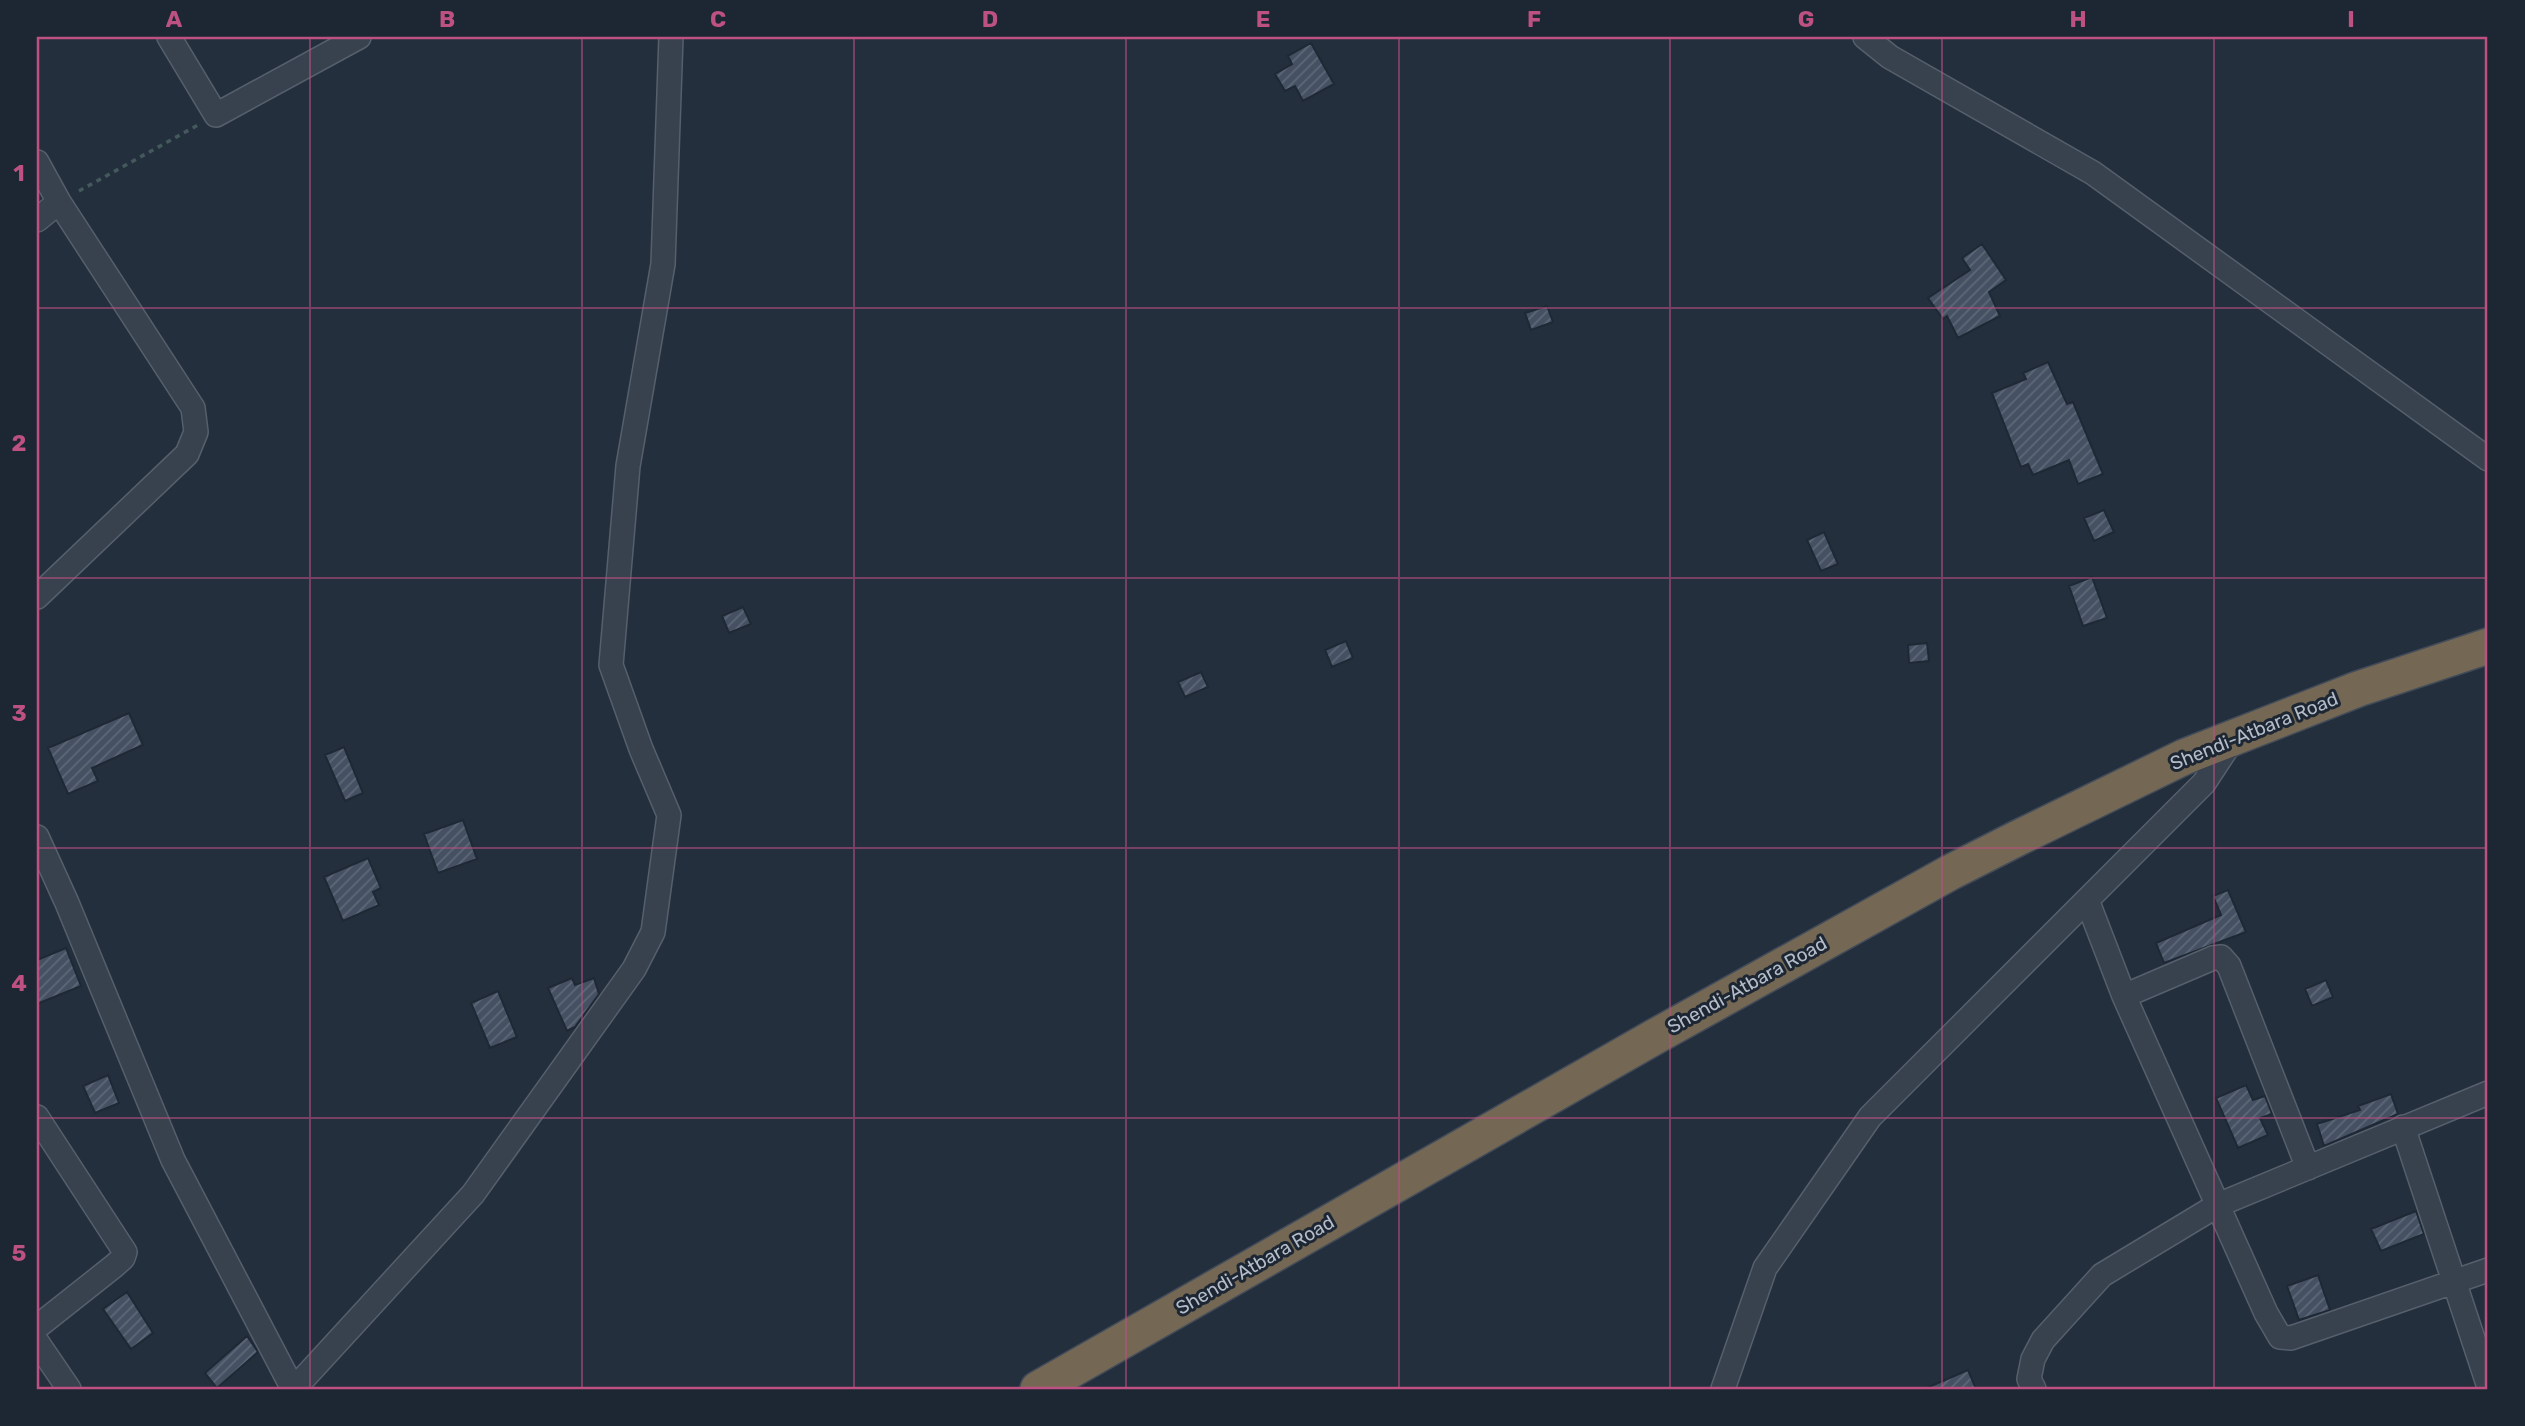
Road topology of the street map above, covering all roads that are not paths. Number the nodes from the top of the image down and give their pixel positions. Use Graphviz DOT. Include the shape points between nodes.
graph roads {
  1 [pos="169,37"];
  2 [pos="359,37"];
  3 [pos="671,37"];
  4 [pos="1865,37"];
  5 [pos="37,162"];
  6 [pos="59,202"];
  7 [pos="37,220"];
  8 [pos="2488,459"];
  9 [pos="37,597"];
  10 [pos="2488,646"];
  11 [pos="2233,739"];
  12 [pos="37,837"];
  13 [pos="2087,900"];
  14 [pos="2124,996"];
  15 [pos="2488,1093"];
  16 [pos="37,1117"];
  17 [pos="2403,1127"];
  18 [pos="2308,1168"];
  19 [pos="2218,1205"];
  20 [pos="2488,1270"];
  21 [pos="2453,1281"];
  22 [pos="37,1327"];
  23 [pos="37,1342"];
  24 [pos="2487,1374"];
  25 [pos="69,1389"];
  26 [pos="293,1389"];
  27 [pos="1038,1389"];
  28 [pos="1723,1389"];
  29 [pos="2034,1389"];
  1 -- 2 [label="street" via="216,115"];
  3 -- 26 [label="street" via="663,264 628,466 611,665 669,815 653,932 634,969 473,1194"];
  4 -- 8 [label="street" via="1890,57 2093,173"];
  5 -- 6 [label="street"];
  6 -- 7 [label="street"];
  6 -- 9 [label="street" via="193,408 196,432 187,454"];
  10 -- 11 [label="highway, Shendi-Atbara Road" via="2358,689"];
  11 -- 13 [label="street" via="2204,783"];
  11 -- 27 [label="highway, Shendi-Atbara Road" via="2184,757 1951,872"];
  12 -- 26 [label="street" via="173,1160"];
  13 -- 14 [label="street"];
  13 -- 28 [label="street" via="1870,1117 1765,1268"];
  14 -- 18 [label="street" via="2221,957 2229,966"];
  14 -- 19 [label="street"];
  15 -- 17 [label="street"];
  16 -- 22 [label="street" via="125,1252 114,1266"];
  17 -- 18 [label="street"];
  17 -- 21 [label="street"];
  18 -- 19 [label="street"];
  19 -- 21 [label="street" via="2280,1337 2291,1339"];
  19 -- 29 [label="street" via="2102,1275 2043,1340 2029,1379"];
  20 -- 21 [label="street"];
  21 -- 24 [label="street"];
  23 -- 25 [label="street"];
}
